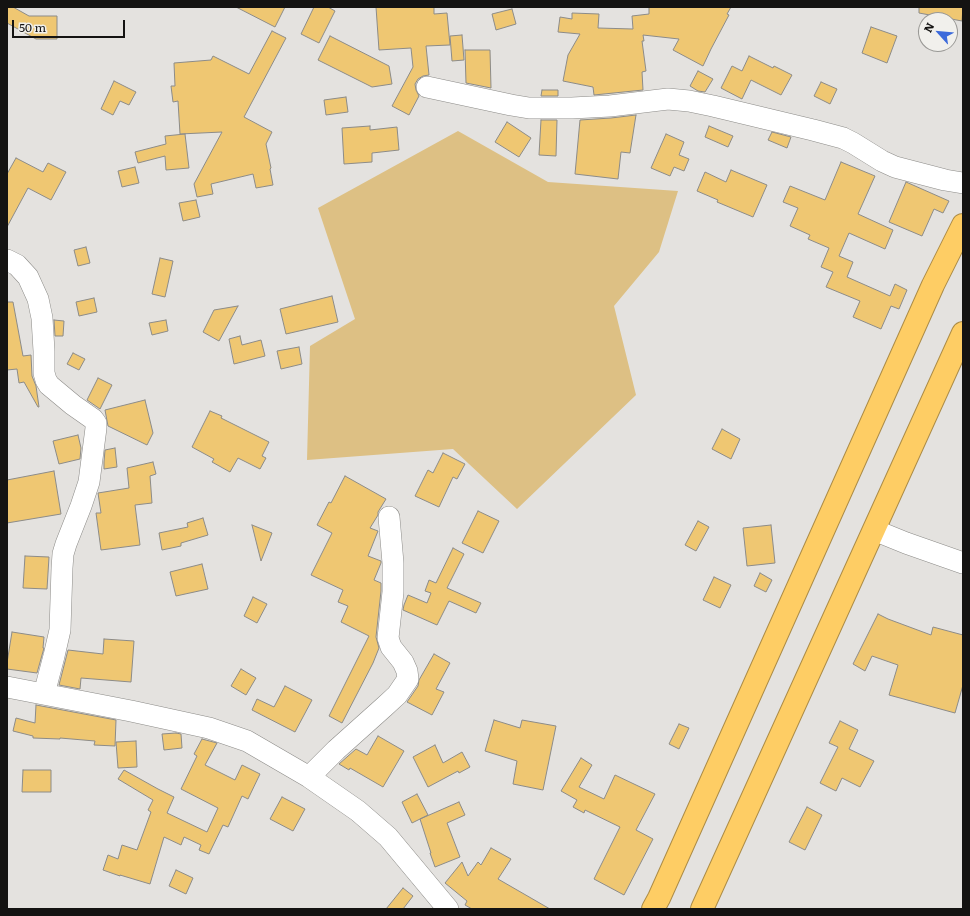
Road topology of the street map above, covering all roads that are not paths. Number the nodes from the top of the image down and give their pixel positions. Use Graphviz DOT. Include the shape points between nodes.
graph roads {
  1 [pos="427,88"];
  2 [pos="963,183"];
  3 [pos="963,225"];
  4 [pos="7,260"];
  5 [pos="963,333"];
  6 [pos="389,517"];
  7 [pos="874,530"];
  8 [pos="963,563"];
  9 [pos="7,687"];
  10 [pos="44,694"];
  11 [pos="309,777"];
  12 [pos="448,909"];
  13 [pos="653,909"];
  14 [pos="702,909"];
  1 -- 2 [label="street" via="529,108 610,106 668,99 689,101 844,138 895,167"];
  3 -- 13 [label="highway" via="932,285"];
  4 -- 10 [label="street" via="17,265 28,277 38,299 42,318 46,380 96,423 89,482 63,554 60,630"];
  5 -- 7 [label="highway"];
  6 -- 11 [label="street" via="393,592 388,638 391,647 403,662 408,679 384,708"];
  7 -- 8 [label="street"];
  7 -- 14 [label="highway"];
  9 -- 10 [label="street"];
  10 -- 11 [label="street" via="209,728 247,741"];
  11 -- 12 [label="street" via="358,811 388,837"];
}
